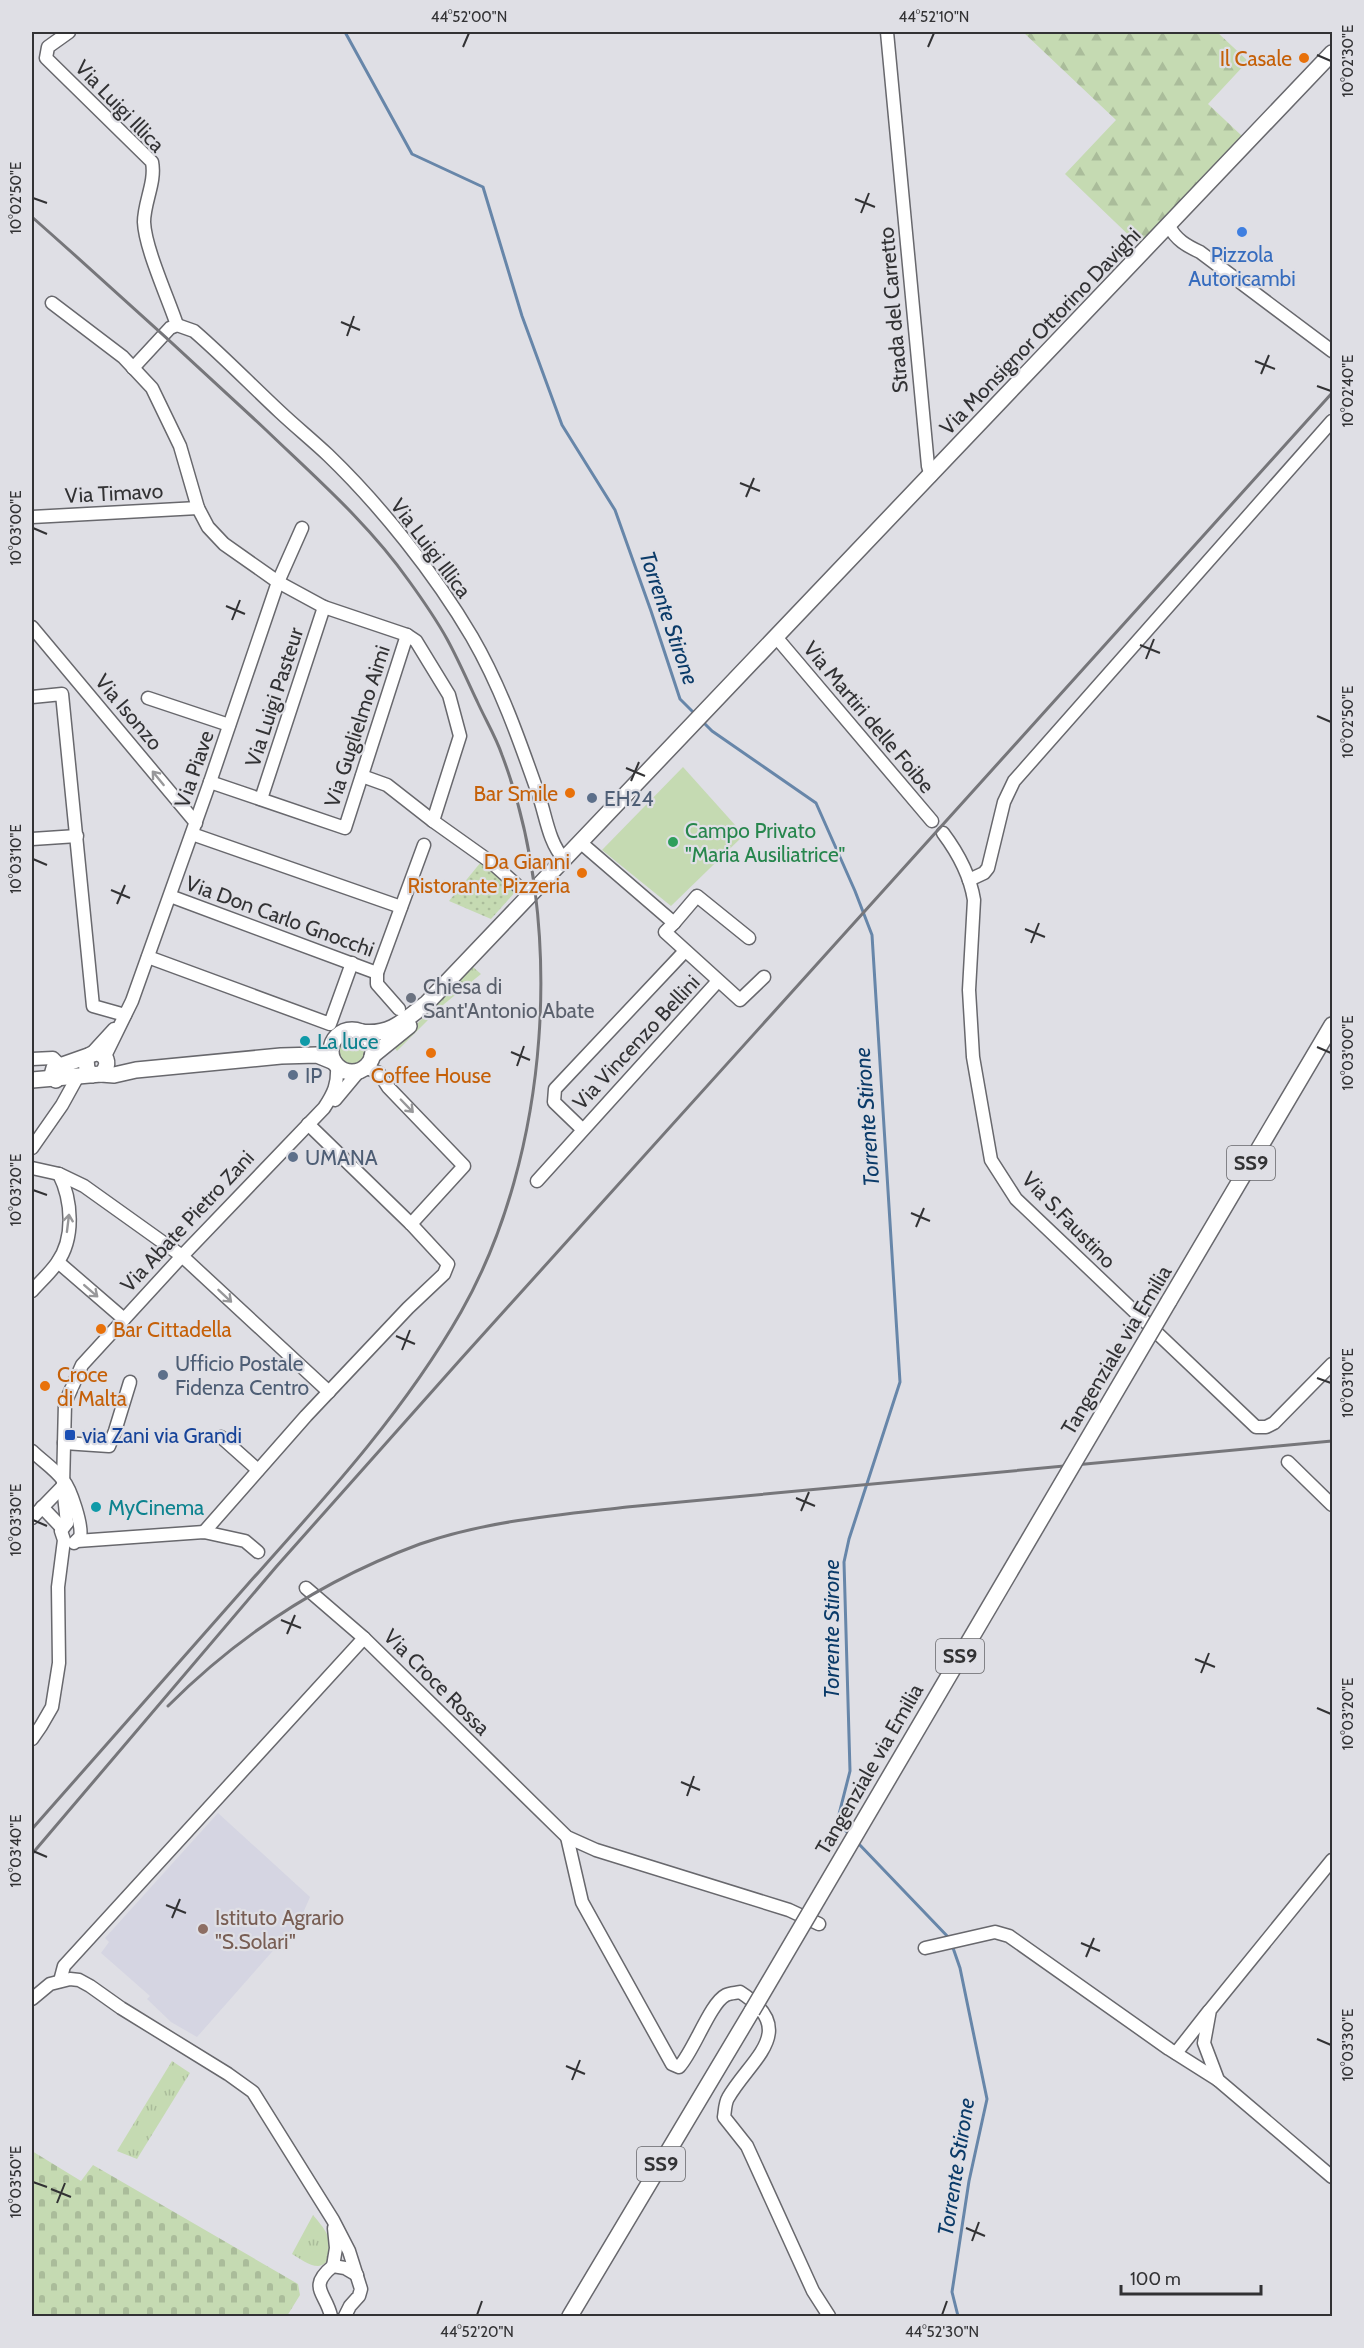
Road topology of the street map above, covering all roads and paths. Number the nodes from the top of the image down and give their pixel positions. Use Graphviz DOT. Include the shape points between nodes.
graph roads {
  1 [pos="69,32"];
  2 [pos="886,32"];
  3 [pos="1332,53"];
  4 [pos="1169,226"];
  5 [pos="52,303"];
  6 [pos="177,325"];
  7 [pos="1332,351"];
  8 [pos="133,368"];
  9 [pos="1332,421"];
  10 [pos="931,476"];
  11 [pos="198,508"];
  12 [pos="32,517"];
  13 [pos="302,528"];
  14 [pos="278,582"];
  15 [pos="324,607"];
  16 [pos="32,627"];
  17 [pos="407,635"];
  18 [pos="776,637"];
  19 [pos="753,662"];
  20 [pos="32,697"];
  21 [pos="148,698"];
  22 [pos="230,725"];
  23 [pos="362,776"];
  24 [pos="210,782"];
  25 [pos="261,799"];
  26 [pos="433,820"];
  27 [pos="932,821"];
  28 [pos="194,829"];
  29 [pos="943,833"];
  30 [pos="77,836"];
  31 [pos="32,839"];
  32 [pos="580,842"];
  33 [pos="424,845"];
  34 [pos="564,859"];
  35 [pos="969,879"];
  36 [pos="170,896"];
  37 [pos="529,896"];
  38 [pos="401,907"];
  39 [pos="674,923"];
  40 [pos="749,938"];
  41 [pos="685,951"];
  42 [pos="148,957"];
  43 [pos="352,963"];
  44 [pos="377,973"];
  45 [pos="764,977"];
  46 [pos="718,981"];
  47 [pos="427,1003"];
  48 [pos="399,1009"];
  49 [pos="123,1018"];
  50 [pos="1332,1025"];
  51 [pos="361,1032"];
  52 [pos="334,1039"];
  53 [pos="281,1056"];
  54 [pos="32,1059"];
  55 [pos="95,1064"];
  56 [pos="335,1064"];
  57 [pos="366,1064"];
  58 [pos="57,1071"];
  59 [pos="32,1075"];
  60 [pos="32,1080"];
  61 [pos="324,1107"];
  62 [pos="54,1113"];
  63 [pos="308,1124"];
  64 [pos="582,1129"];
  65 [pos="32,1148"];
  66 [pos="32,1168"];
  67 [pos="59,1174"];
  68 [pos="537,1181"];
  69 [pos="411,1224"];
  70 [pos="182,1256"];
  71 [pos="58,1262"];
  72 [pos="32,1291"];
  73 [pos="124,1319"];
  74 [pos="1332,1364"];
  75 [pos="130,1382"];
  76 [pos="329,1392"];
  77 [pos="221,1437"];
  78 [pos="64,1443"];
  79 [pos="32,1451"];
  80 [pos="1288,1462"];
  81 [pos="258,1470"];
  82 [pos="63,1483"];
  83 [pos="1332,1505"];
  84 [pos="42,1507"];
  85 [pos="32,1518"];
  86 [pos="72,1532"];
  87 [pos="204,1532"];
  88 [pos="258,1551"];
  89 [pos="306,1588"];
  90 [pos="364,1638"];
  91 [pos="32,1739"];
  92 [pos="567,1837"];
  93 [pos="1332,1860"];
  94 [pos="819,1924"];
  95 [pos="925,1948"];
  96 [pos="81,1949"];
  97 [pos="79,1980"];
  98 [pos="60,1981"];
  99 [pos="32,1999"];
  100 [pos="1210,2010"];
  101 [pos="1176,2053"];
  102 [pos="1218,2080"];
  103 [pos="1332,2177"];
  104 [pos="333,2220"];
  105 [pos="333,2266"];
  106 [pos="357,2276"];
  107 [pos="325,2303"];
  108 [pos="348,2311"];
  109 [pos="331,2316"];
  110 [pos="570,2316"];
  111 [pos="829,2316"];
  1 -- 6 [label="street, Via Luigi Illica" via="48,47 46,58 152,162 145,230"];
  2 -- 10 [label="street, Strada del Carretto"];
  3 -- 4 [label="main road, Via Monsignor Ottorino Davighi"];
  4 -- 7 [label="street" via="1183,244 1200,252"];
  4 -- 10 [label="main road, Via Monsignor Ottorino Davighi"];
  5 -- 8 [label="street"];
  6 -- 8 [label="street"];
  6 -- 34 [label="street, Via Luigi Illica" via="194,331 329,456 387,517 424,567 491,673 547,828"];
  8 -- 11 [label="street" via="152,388 168,419"];
  9 -- 35 [label="street" via="1014,781 1004,802 988,868"];
  10 -- 18 [label="main road, Via Monsignor Ottorino Davighi"];
  11 -- 12 [label="street, Via Timavo"];
  11 -- 14 [label="street" via="208,527 224,544"];
  13 -- 14 [label="street, Via Piave"];
  14 -- 15 [label="street"];
  14 -- 22 [label="street, Via Piave"];
  15 -- 17 [label="street"];
  15 -- 25 [label="street, Via Luigi Pasteur"];
  28 -- 16 [label="street, Via Isonzo, one-way"];
  17 -- 23 [label="street, Via Guglielmo Aimi"];
  17 -- 26 [label="street" via="416,641 449,695 460,736"];
  18 -- 19 [label="main road, Via Monsignor Ottorino Davighi"];
  18 -- 27 [label="street, Via Martiri delle Foibe"];
  19 -- 32 [label="main road, Via Abate Pietro Zani"];
  20 -- 30 [label="street" via="62,694"];
  21 -- 22 [label="street"];
  22 -- 24 [label="street, Via Piave"];
  23 -- 25 [label="street, Via Guglielmo Aimi" via="345,828"];
  23 -- 26 [label="street" via="387,785"];
  24 -- 25 [label="street"];
  24 -- 28 [label="street, Via Piave"];
  26 -- 37 [label="street"];
  28 -- 36 [label="street, Via Piave"];
  28 -- 38 [label="street"];
  29 -- 35 [label="street"];
  30 -- 31 [label="street"];
  30 -- 49 [label="street" via="93,1006"];
  32 -- 34 [label="main road, Via Abate Pietro Zani"];
  32 -- 39 [label="street"];
  33 -- 38 [label="street"];
  34 -- 37 [label="main road, Via Abate Pietro Zani"];
  35 -- 74 [label="street, Via S.Faustino" via="974,900 969,990 973,1057 991,1160 1016,1199 1256,1427 1274,1423"];
  36 -- 42 [label="street, Via Piave"];
  36 -- 43 [label="street, Via Don Carlo Gnocchi"];
  37 -- 47 [label="main road, Via Abate Pietro Zani"];
  38 -- 44 [label="street"];
  39 -- 40 [label="street" via="697,896"];
  39 -- 41 [label="street" via="665,932"];
  41 -- 46 [label="street"];
  41 -- 64 [label="street" via="555,1089 554,1102"];
  42 -- 43 [label="street" via="330,1024"];
  42 -- 49 [label="street, Via Piave"];
  43 -- 44 [label="street, Via Don Carlo Gnocchi"];
  44 -- 48 [label="street" via="377,984"];
  45 -- 46 [label="street" via="740,1000"];
  46 -- 64 [label="street, Via Vincenzo Bellini"];
  47 -- 51 [label="main road, Via Abate Pietro Zani" via="398,1025 375,1034"];
  47 -- 57 [label="main road, Via Abate Pietro Zani" via="414,1021"];
  49 -- 55 [label="street, Via Piave"];
  50 -- 110 [label="main road, Tangenziale via Emilia / SS9, bridge"];
  51 -- 52 [label="main road" via="349,1030"];
  51 -- 57 [label="main road" via="371,1042"];
  52 -- 53 [label="main road"];
  52 -- 56 [label="main road" via="331,1050"];
  53 -- 55 [label="main road" via="114,1075"];
  53 -- 56 [label="main road" via="317,1056"];
  54 -- 58 [label="street" via="53,1058"];
  55 -- 58 [label="main road"];
  55 -- 58 [label="main road"];
  55 -- 62 [label="street, Via Piave"];
  56 -- 57 [label="main road" via="348,1072"];
  56 -- 61 [label="street, Via Abate Pietro Zani" via="338,1082"];
  57 -- 61 [label="street, Via Abate Pietro Zani"];
  57 -- 69 [label="street, one-way" via="379,1073 464,1166"];
  58 -- 59 [label="main road"];
  58 -- 60 [label="main road"];
  58 -- 62 [label="street" via="64,1090"];
  61 -- 63 [label="street, Via Abate Pietro Zani"];
  62 -- 65 [label="street"];
  63 -- 69 [label="street"];
  63 -- 70 [label="street, Via Abate Pietro Zani"];
  64 -- 68 [label="street, Via Vincenzo Bellini"];
  66 -- 67 [label="street"];
  67 -- 70 [label="street" via="84,1186"];
  71 -- 67 [label="street, one-way" via="70,1218 67,1190"];
  69 -- 76 [label="street" via="448,1264 444,1274"];
  70 -- 73 [label="street, Via Abate Pietro Zani"];
  70 -- 76 [label="street, one-way"];
  71 -- 72 [label="street"];
  71 -- 73 [label="street, one-way"];
  73 -- 78 [label="street, Via Abate Pietro Zani" via="82,1365 65,1403"];
  75 -- 78 [label="street" via="108,1446"];
  76 -- 81 [label="street"];
  77 -- 81 [label="street"];
  78 -- 82 [label="street, Via Abate Pietro Zani"];
  79 -- 82 [label="street"];
  80 -- 83 [label="street"];
  81 -- 87 [label="street"];
  82 -- 84 [label="street"];
  82 -- 86 [label="street" via="75,1505"];
  84 -- 85 [label="street"];
  84 -- 86 [label="street"];
  86 -- 87 [label="street" via="128,1536"];
  86 -- 91 [label="street" via="58,1587 59,1663 52,1707"];
  87 -- 88 [label="street" via="245,1541"];
  89 -- 90 [label="street"];
  90 -- 92 [label="street, Via Croce Rossa"];
  90 -- 96 [label="street, Via Croce Rossa"];
  92 -- 94 [label="street, Via Croce Rossa" via="596,1850 789,1910"];
  92 -- 111 [label="street" via="582,1902 672,2064 679,2067 687,2059 725,1995 740,1992 756,2002 766,2015 770,2032 760,2058 727,2100 724,2116 747,2146 813,2291"];
  93 -- 100 [label="street"];
  95 -- 101 [label="street" via="995,1932 1009,1936"];
  96 -- 97 [label="street" via="76,1960"];
  96 -- 98 [label="street, Via Croce Rossa" via="64,1965"];
  97 -- 98 [label="street"];
  97 -- 104 [label="street" via="253,2092"];
  98 -- 99 [label="street"];
  100 -- 101 [label="street"];
  100 -- 102 [label="street" via="1204,2043"];
  101 -- 102 [label="street"];
  102 -- 103 [label="street"];
  104 -- 105 [label="street"];
  104 -- 106 [label="street"];
  105 -- 106 [label="street"];
  105 -- 107 [label="street" via="319,2284"];
  106 -- 108 [label="street" via="361,2289"];
  107 -- 108 [label="street"];
  107 -- 109 [label="street"];
}
